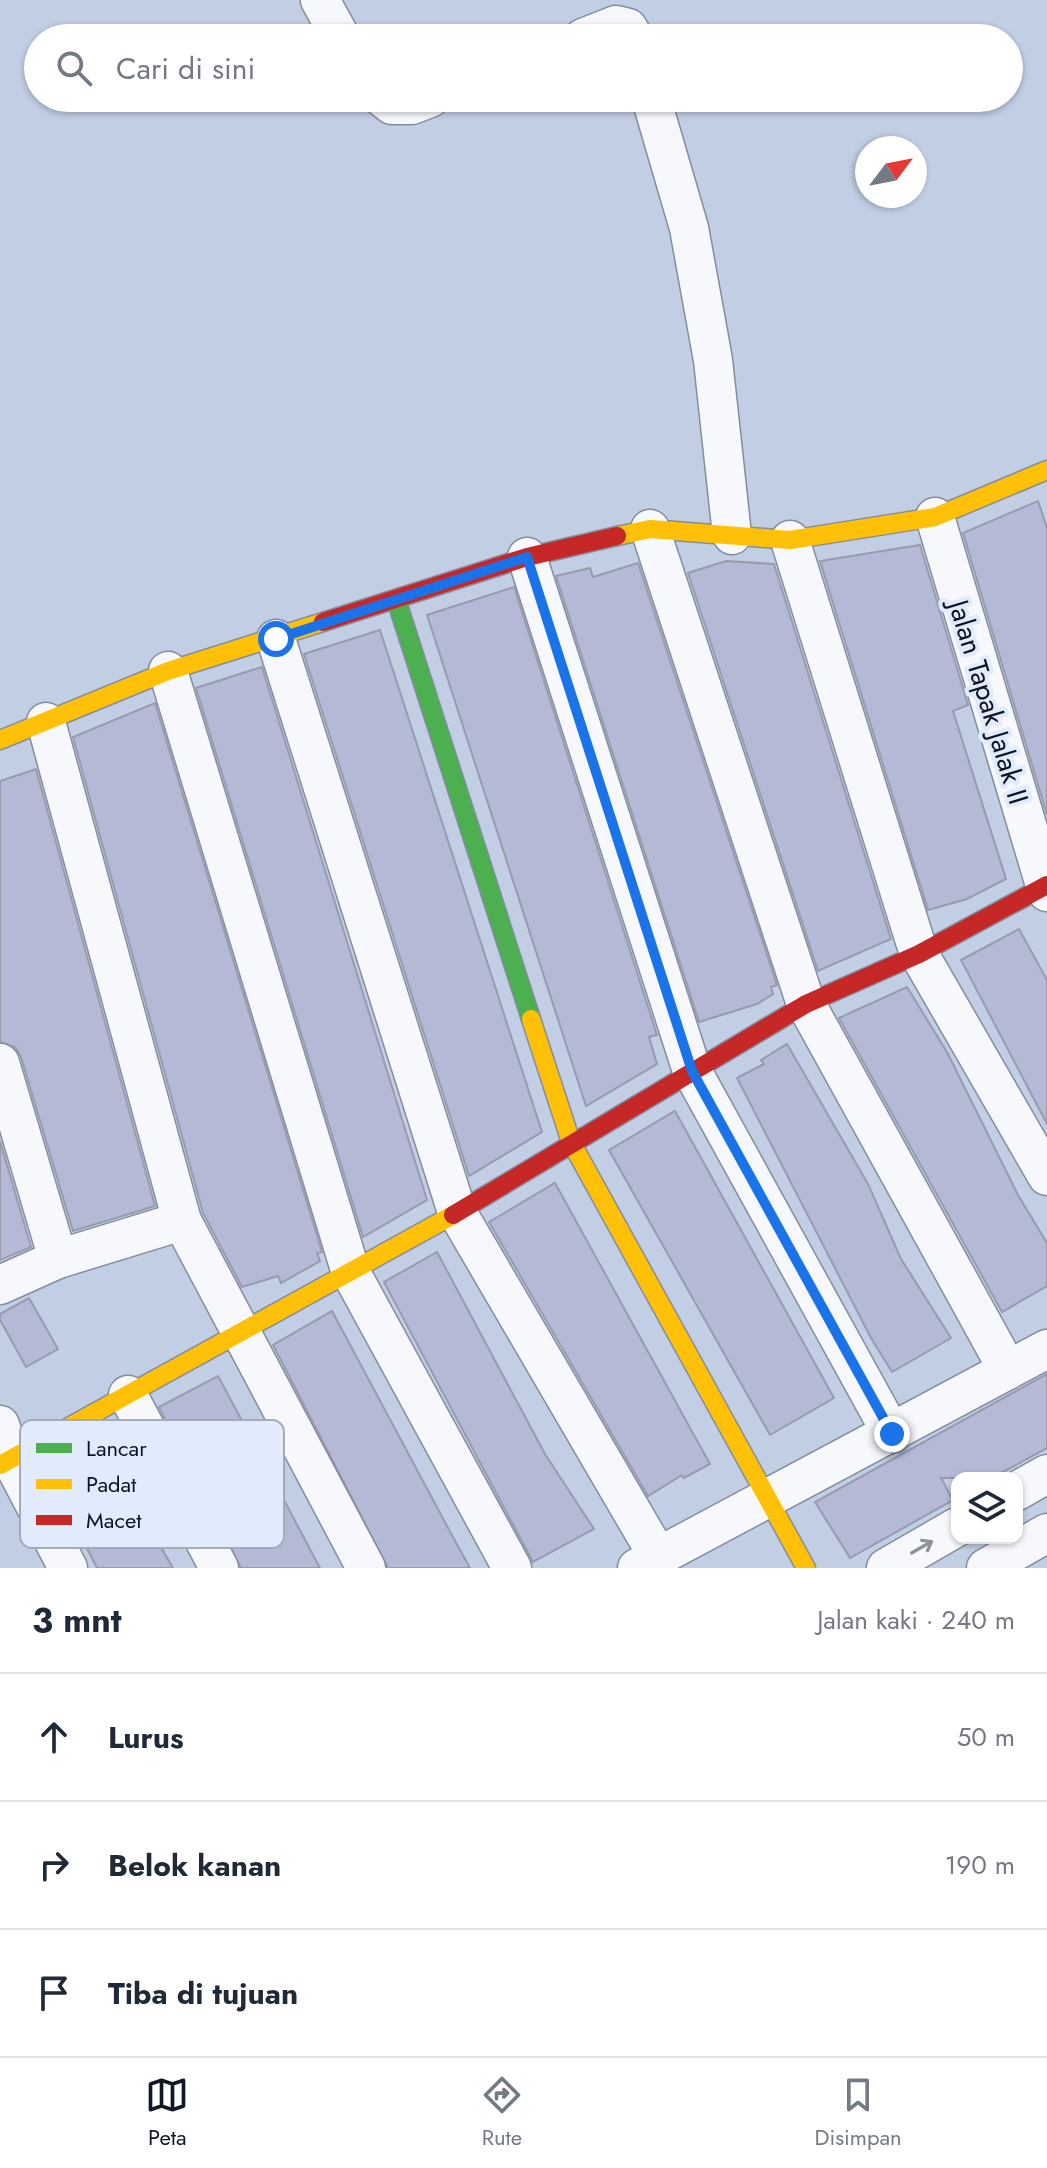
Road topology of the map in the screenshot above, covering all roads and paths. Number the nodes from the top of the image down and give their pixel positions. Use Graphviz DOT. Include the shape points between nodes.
graph roads {
  1 [pos="320,0"];
  2 [pos="333,24"];
  3 [pos="655,112"];
  4 [pos="1047,470"];
  5 [pos="935,517"];
  6 [pos="650,529"];
  7 [pos="732,535"];
  8 [pos="790,540"];
  9 [pos="527,557"];
  10 [pos="396,599"];
  11 [pos="276,639"];
  12 [pos="168,671"];
  13 [pos="46,722"];
  14 [pos="0,740"];
  15 [pos="1046,888"];
  16 [pos="919,954"];
  17 [pos="806,1004"];
  18 [pos="0,1063"];
  19 [pos="692,1071"];
  20 [pos="571,1142"];
  21 [pos="1047,1176"];
  22 [pos="457,1212"];
  23 [pos="182,1221"];
  24 [pos="58,1259"];
  25 [pos="351,1273"];
  26 [pos="0,1285"];
  27 [pos="240,1335"];
  28 [pos="1047,1349"];
  29 [pos="1008,1370"];
  30 [pos="128,1395"];
  31 [pos="72,1420"];
  32 [pos="141,1420"];
  33 [pos="892,1434"];
  34 [pos="4,1450"];
  35 [pos="1047,1474"];
  36 [pos="20,1480"];
  37 [pos="1023,1488"];
  38 [pos="768,1498"];
  39 [pos="951,1530"];
  40 [pos="1047,1533"];
  41 [pos="57,1548"];
  42 [pos="208,1548"];
  43 [pos="648,1563"];
  44 [pos="68,1568"];
  45 [pos="219,1568"];
  46 [pos="366,1568"];
  47 [pos="512,1568"];
  48 [pos="806,1568"];
  49 [pos="886,1568"];
  50 [pos="986,1568"];
  1 -- 2 [label="street"];
  3 -- 7 [label="street" via="689,228 713,360"];
  4 -- 5 [label="street"];
  5 -- 8 [label="street"];
  5 -- 15 [label="street, Jalan Tapak Jalak II"];
  6 -- 7 [label="street"];
  6 -- 9 [label="street"];
  6 -- 17 [label="street"];
  7 -- 8 [label="street"];
  8 -- 16 [label="street"];
  9 -- 10 [label="street"];
  9 -- 19 [label="street"];
  10 -- 11 [label="street"];
  10 -- 20 [label="street"];
  11 -- 12 [label="street"];
  11 -- 22 [label="street"];
  12 -- 13 [label="street"];
  12 -- 25 [label="street"];
  13 -- 14 [label="street"];
  13 -- 23 [label="street"];
  15 -- 16 [label="street"];
  16 -- 17 [label="street"];
  16 -- 21 [label="street"];
  17 -- 19 [label="street"];
  17 -- 29 [label="street"];
  18 -- 24 [label="street"];
  19 -- 20 [label="street"];
  19 -- 33 [label="street"];
  20 -- 22 [label="street"];
  20 -- 38 [label="street"];
  22 -- 25 [label="street"];
  22 -- 43 [label="street"];
  23 -- 24 [label="street"];
  23 -- 27 [label="street"];
  24 -- 26 [label="street"];
  25 -- 27 [label="street"];
  25 -- 47 [label="street"];
  27 -- 30 [label="street"];
  27 -- 46 [label="street"];
  28 -- 29 [label="street"];
  29 -- 33 [label="street"];
  30 -- 31 [label="street"];
  30 -- 32 [label="street"];
  33 -- 38 [label="street"];
  34 -- 36 [label="street"];
  35 -- 37 [label="street"];
  38 -- 43 [label="street"];
  38 -- 48 [label="street"];
  49 -- 39 [label="street, one-way"];
  40 -- 50 [label="street"];
  41 -- 44 [label="street"];
  42 -- 45 [label="street"];
}
